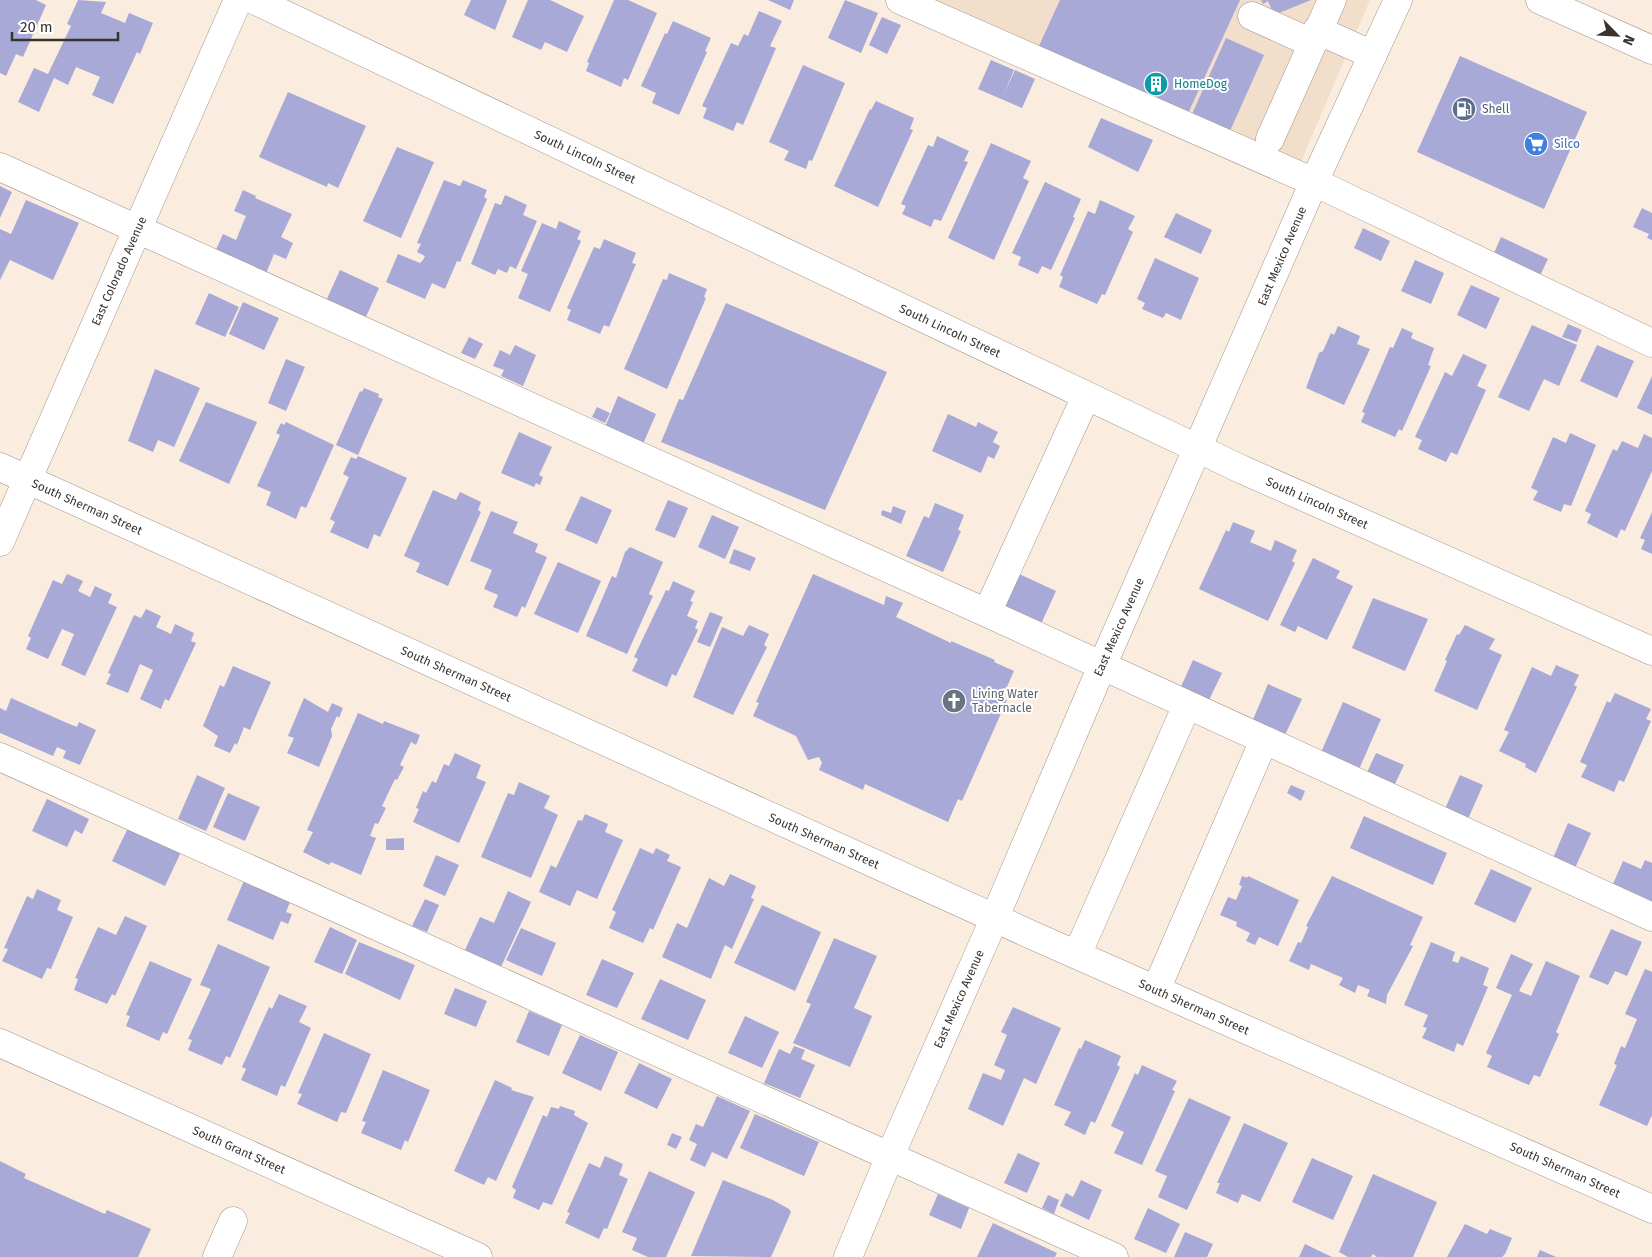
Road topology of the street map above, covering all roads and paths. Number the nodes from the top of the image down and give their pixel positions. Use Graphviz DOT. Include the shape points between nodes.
graph roads {
  1 [pos="238,0"];
  2 [pos="254,0"];
  3 [pos="900,0"];
  4 [pos="1332,0"];
  5 [pos="1398,0"];
  6 [pos="1540,0"];
  7 [pos="1252,16"];
  8 [pos="1314,37"];
  9 [pos="1652,50"];
  10 [pos="1373,54"];
  11 [pos="1270,139"];
  12 [pos="0,167"];
  13 [pos="1314,182"];
  14 [pos="137,230"];
  15 [pos="1652,344"];
  16 [pos="1086,396"];
  17 [pos="1198,449"];
  18 [pos="0,467"];
  19 [pos="27,480"];
  20 [pos="0,542"];
  21 [pos="987,613"];
  22 [pos="1652,652"];
  23 [pos="1102,666"];
  24 [pos="1187,705"];
  25 [pos="1264,740"];
  26 [pos="0,757"];
  27 [pos="995,917"];
  28 [pos="1652,917"];
  29 [pos="1077,955"];
  30 [pos="1156,990"];
  31 [pos="0,1043"];
  32 [pos="890,1156"];
  33 [pos="1652,1209"];
  34 [pos="233,1221"];
  35 [pos="217,1257"];
  36 [pos="478,1257"];
  37 [pos="848,1257"];
  38 [pos="1114,1257"];
  1 -- 14 [label="street, East Colorado Avenue"];
  2 -- 16 [label="street, South Lincoln Street"];
  3 -- 13 [label="street"];
  4 -- 8 [label="street"];
  5 -- 10 [label="street, East Mexico Avenue"];
  6 -- 9 [label="street"];
  7 -- 8 [label="street"];
  8 -- 10 [label="street"];
  8 -- 11 [label="street"];
  10 -- 13 [label="street, East Mexico Avenue"];
  12 -- 14 [label="street"];
  13 -- 15 [label="street"];
  13 -- 17 [label="street, East Mexico Avenue"];
  14 -- 19 [label="street, East Colorado Avenue"];
  14 -- 21 [label="street"];
  16 -- 17 [label="street, South Lincoln Street"];
  16 -- 21 [label="street"];
  17 -- 22 [label="street, South Lincoln Street"];
  17 -- 23 [label="street, East Mexico Avenue"];
  18 -- 19 [label="street, South Sherman Street"];
  19 -- 20 [label="street, East Colorado Avenue"];
  19 -- 27 [label="street, South Sherman Street"];
  21 -- 23 [label="street"];
  23 -- 24 [label="street"];
  23 -- 27 [label="street, East Mexico Avenue"];
  24 -- 25 [label="street"];
  24 -- 29 [label="street"];
  25 -- 28 [label="street"];
  25 -- 30 [label="street"];
  26 -- 32 [label="street"];
  27 -- 29 [label="street, South Sherman Street"];
  27 -- 32 [label="street, East Mexico Avenue"];
  29 -- 30 [label="street, South Sherman Street"];
  30 -- 33 [label="street, South Sherman Street"];
  31 -- 36 [label="street, South Grant Street"];
  32 -- 37 [label="street, East Mexico Avenue"];
  32 -- 38 [label="street"];
  34 -- 35 [label="street"];
}
